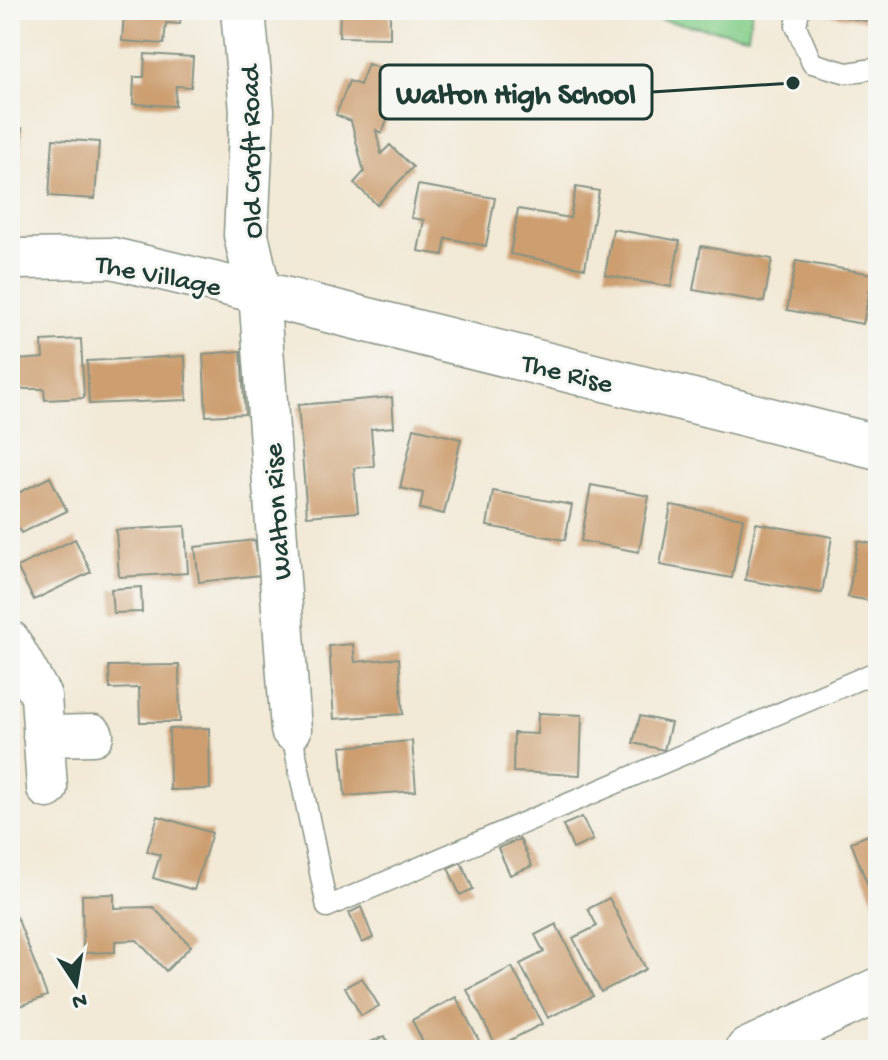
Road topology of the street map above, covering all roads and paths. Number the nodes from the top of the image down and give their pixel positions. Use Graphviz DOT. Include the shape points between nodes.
graph roads {
  1 [pos="243,10"];
  2 [pos="799,10"];
  3 [pos="878,68"];
  4 [pos="10,259"];
  5 [pos="259,293"];
  6 [pos="878,447"];
  7 [pos="10,641"];
  8 [pos="878,671"];
  9 [pos="291,730"];
  10 [pos="93,735"];
  11 [pos="43,736"];
  12 [pos="47,788"];
  13 [pos="878,990"];
  14 [pos="773,1045"];
  1 -- 5 [label="main road, Old Croft Road" via="252,111 246,235"];
  2 -- 3 [label="lane" via="796,26 812,63 847,73"];
  4 -- 5 [label="street, The Village" via="112,258"];
  5 -- 6 [label="main road, The Rise"];
  5 -- 9 [label="street, Walton Rise"];
  7 -- 11 [label="street" via="41,696"];
  8 -- 9 [label="lane" via="327,907"];
  10 -- 11 [label="street"];
  11 -- 12 [label="street"];
  13 -- 14 [label="main road"];
}
